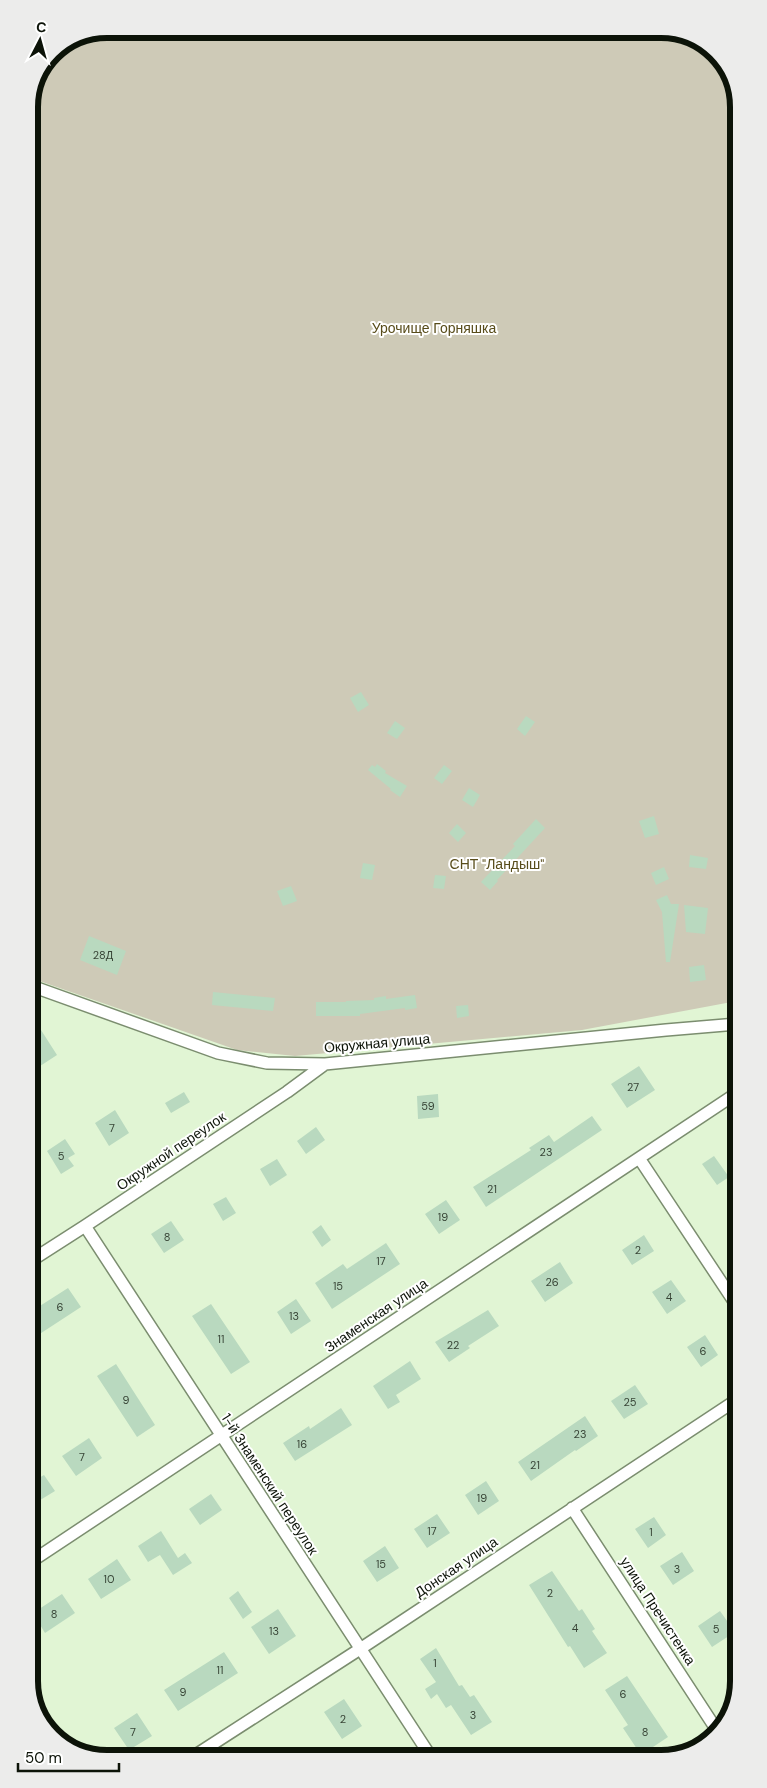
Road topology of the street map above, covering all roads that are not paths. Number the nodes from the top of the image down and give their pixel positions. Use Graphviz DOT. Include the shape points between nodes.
graph roads {
  1 [pos="38,988"];
  2 [pos="730,1025"];
  3 [pos="325,1064"];
  4 [pos="730,1098"];
  5 [pos="639,1158"];
  6 [pos="85,1226"];
  7 [pos="38,1256"];
  8 [pos="730,1295"];
  9 [pos="730,1404"];
  10 [pos="221,1436"];
  11 [pos="572,1508"];
  12 [pos="38,1557"];
  13 [pos="360,1650"];
  14 [pos="713,1725"];
  15 [pos="204,1750"];
  16 [pos="426,1750"];
  1 -- 3 [label="street, Окружная улица" via="218,1053 267,1063"];
  2 -- 3 [label="street, Окружная улица"];
  3 -- 6 [label="street, Окружной переулок"];
  4 -- 5 [label="street, Знаменская улица"];
  5 -- 8 [label="street"];
  5 -- 10 [label="street, Знаменская улица"];
  6 -- 7 [label="street, Окружной переулок"];
  6 -- 10 [label="street, 1-й Знаменский переулок"];
  9 -- 11 [label="street, Донская улица"];
  10 -- 12 [label="street, Знаменская улица"];
  10 -- 13 [label="street, 1-й Знаменский переулок"];
  11 -- 13 [label="street, Донская улица"];
  11 -- 14 [label="street, улица Пречистенка"];
  13 -- 15 [label="street, Донская улица"];
  13 -- 16 [label="street, 1-й Знаменский переулок"];
}
